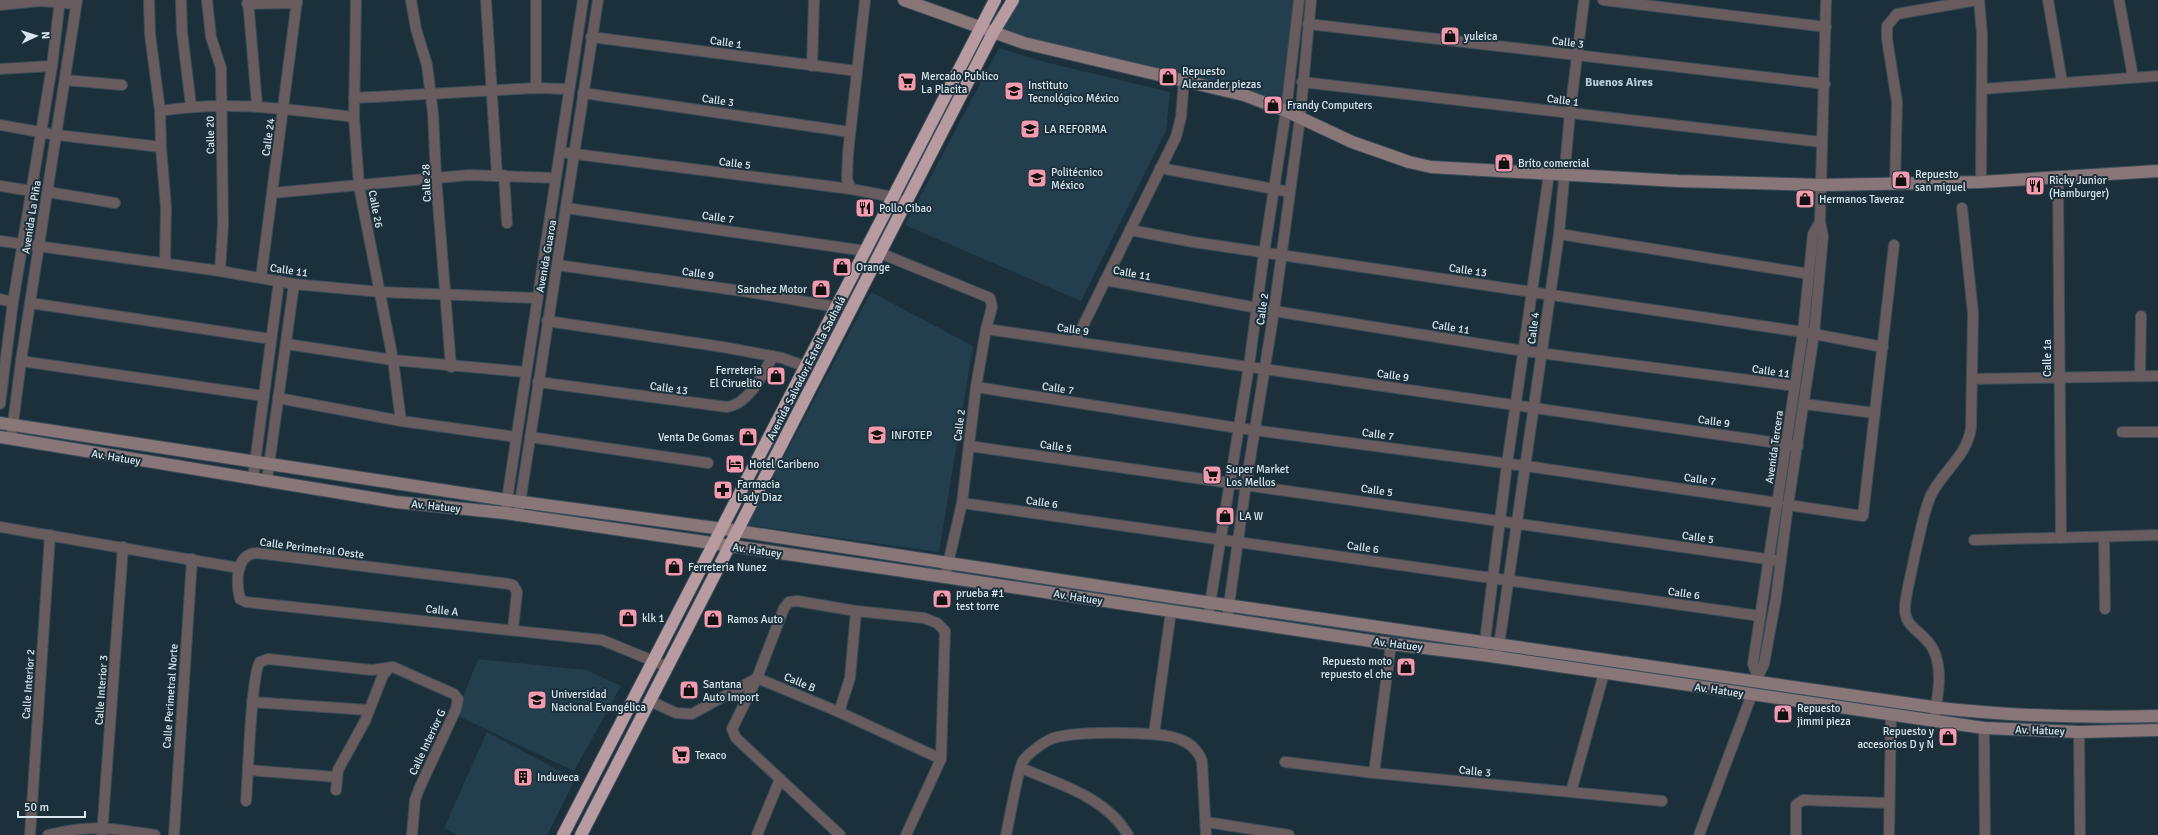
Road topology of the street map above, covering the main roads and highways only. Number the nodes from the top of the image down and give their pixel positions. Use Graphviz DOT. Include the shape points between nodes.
graph roads {
  1 [pos="904,0"];
  2 [pos="995,0"];
  3 [pos="1013,0"];
  4 [pos="979,28"];
  5 [pos="993,33"];
  6 [pos="2158,171"];
  7 [pos="0,423"];
  8 [pos="6,438"];
  9 [pos="720,529"];
  10 [pos="738,531"];
  11 [pos="713,544"];
  12 [pos="730,547"];
  13 [pos="2158,716"];
  14 [pos="2158,730"];
  15 [pos="563,835"];
  16 [pos="581,835"];
  1 -- 4 [label="main road"];
  2 -- 4 [label="highway, Avenida Salvador Estrella Sadhalá"];
  3 -- 5 [label="highway, Avenida Salvador Estrella Sadhalá"];
  4 -- 5 [label="main road"];
  4 -- 9 [label="highway, Avenida Salvador Estrella Sadhalá" via="866,251"];
  5 -- 6 [label="main road" via="1108,64 1244,95 1286,111 1352,142 1431,167 1678,182 1820,185 1981,182"];
  5 -- 10 [label="highway, Avenida Salvador Estrella Sadhalá"];
  7 -- 9 [label="main road, Av. Hatuey" via="506,500"];
  8 -- 11 [label="main road, Av. Hatuey" via="396,502 504,514"];
  9 -- 10 [label="main road, Av. Hatuey"];
  9 -- 11 [label="highway, Avenida Salvador Estrella Sadhalá"];
  10 -- 12 [label="highway, Avenida Salvador Estrella Sadhalá"];
  10 -- 13 [label="main road, Av. Hatuey" via="1485,642 1756,678 1936,707 2033,715"];
  11 -- 12 [label="main road, Av. Hatuey"];
  11 -- 15 [label="highway, Avenida Salvador Estrella Sadhalá"];
  12 -- 14 [label="main road, Av. Hatuey" via="1984,728 2079,732"];
  12 -- 16 [label="highway, Avenida Salvador Estrella Sadhalá"];
}
